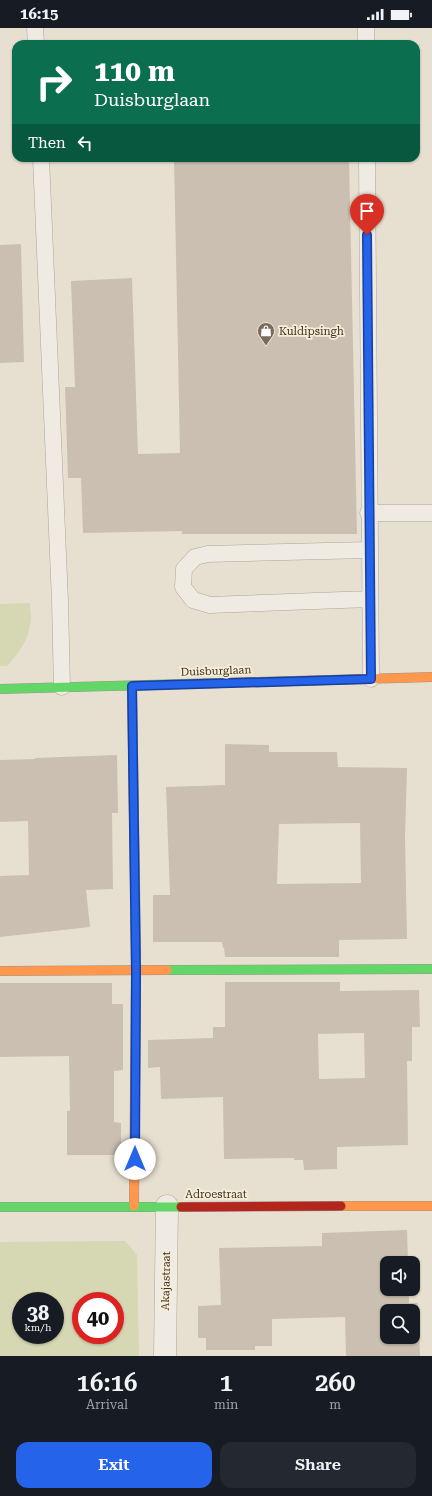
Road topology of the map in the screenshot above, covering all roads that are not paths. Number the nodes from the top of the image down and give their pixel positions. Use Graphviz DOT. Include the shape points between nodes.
graph roads {
  1 [pos="35,28"];
  2 [pos="366,28"];
  3 [pos="36,40"];
  4 [pos="366,40"];
  5 [pos="41,162"];
  6 [pos="367,162"];
  7 [pos="368,513"];
  8 [pos="432,513"];
  9 [pos="369,550"];
  10 [pos="370,599"];
  11 [pos="432,677"];
  12 [pos="371,679"];
  13 [pos="132,686"];
  14 [pos="62,687"];
  15 [pos="0,689"];
  16 [pos="432,969"];
  17 [pos="0,971"];
  18 [pos="136,971"];
  19 [pos="134,1206"];
  20 [pos="167,1206"];
  21 [pos="432,1206"];
  22 [pos="0,1207"];
  23 [pos="165,1356"];
  1 -- 3 [label="lane"];
  2 -- 4 [label="lane"];
  5 -- 14 [label="lane"];
  6 -- 7 [label="lane"];
  7 -- 8 [label="lane"];
  7 -- 9 [label="lane"];
  9 -- 10 [label="lane"];
  9 -- 10 [label="lane" via="202,555 195,557 184,570 183,587 193,600 210,605"];
  10 -- 12 [label="lane"];
  11 -- 12 [label="street, Duisburglaan"];
  12 -- 13 [label="street, Duisburglaan"];
  13 -- 14 [label="street, Duisburglaan"];
  13 -- 18 [label="street"];
  14 -- 15 [label="street, Duisburglaan"];
  16 -- 18 [label="street"];
  17 -- 18 [label="street"];
  18 -- 19 [label="street"];
  19 -- 20 [label="street, Adroestraat"];
  19 -- 22 [label="street, Adroestraat"];
  20 -- 21 [label="street, Adroestraat"];
  20 -- 23 [label="street, Akajastraat"];
}
